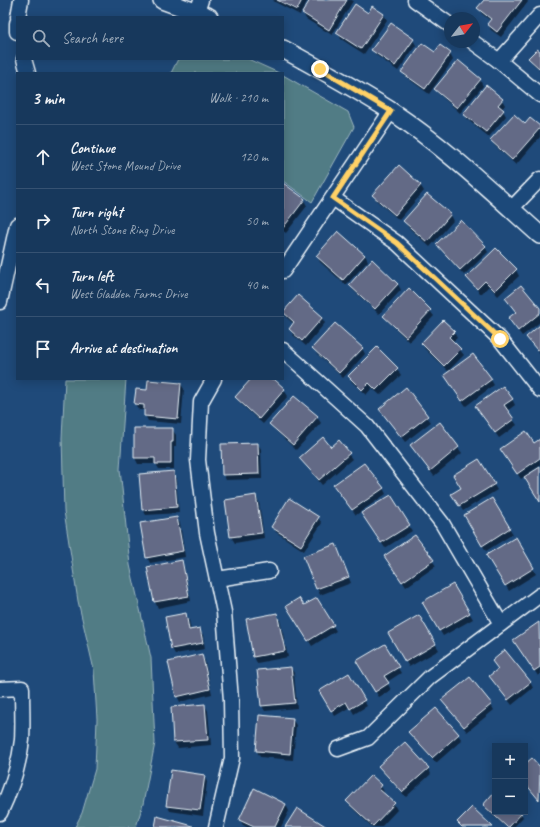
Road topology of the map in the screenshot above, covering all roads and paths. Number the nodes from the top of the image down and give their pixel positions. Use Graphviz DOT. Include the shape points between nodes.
graph roads {
  1 [pos="21,0"];
  2 [pos="162,0"];
  3 [pos="415,0"];
  4 [pos="202,10"];
  5 [pos="540,15"];
  6 [pos="18,16"];
  7 [pos="444,21"];
  8 [pos="480,47"];
  9 [pos="284,50"];
  10 [pos="24,60"];
  11 [pos="499,61"];
  12 [pos="28,72"];
  13 [pos="540,95"];
  14 [pos="391,111"];
  15 [pos="540,179"];
  16 [pos="333,198"];
  17 [pos="511,209"];
  18 [pos="16,230"];
  19 [pos="540,236"];
  20 [pos="284,270"];
  21 [pos="0,302"];
  22 [pos="284,351"];
  23 [pos="213,380"];
  24 [pos="540,390"];
  25 [pos="269,571"];
  26 [pos="217,579"];
  27 [pos="540,595"];
  28 [pos="501,624"];
  29 [pos="0,689"];
  30 [pos="338,748"];
  31 [pos="0,813"];
  32 [pos="216,827"];
  1 -- 6 [label="street"];
  2 -- 4 [label="street"];
  3 -- 7 [label="street"];
  5 -- 11 [label="street"];
  8 -- 11 [label="street"];
  9 -- 14 [label="street"];
  10 -- 12 [label="street"];
  11 -- 13 [label="street"];
  14 -- 16 [label="street"];
  14 -- 17 [label="street" via="469,170"];
  15 -- 17 [label="street"];
  16 -- 20 [label="street"];
  16 -- 24 [label="street" via="397,243 500,339"];
  17 -- 19 [label="street"];
  18 -- 21 [label="street"];
  22 -- 28 [label="street" via="367,426 442,523"];
  23 -- 26 [label="street" via="201,402 198,460"];
  25 -- 26 [label="street"];
  26 -- 32 [label="street" via="224,612 231,700 232,758"];
  27 -- 28 [label="street"];
  28 -- 30 [label="street" via="430,677 368,738"];
  29 -- 31 [label="street" via="22,688 22,740 10,792"];
}
